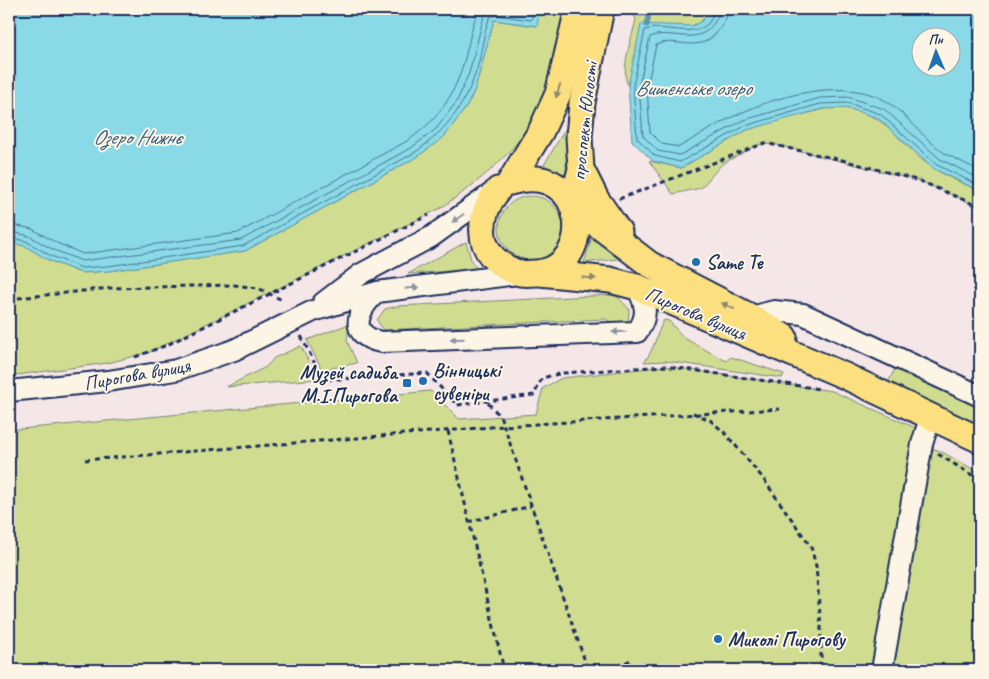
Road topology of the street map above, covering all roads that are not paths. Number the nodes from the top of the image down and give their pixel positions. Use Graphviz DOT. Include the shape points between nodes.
graph roads {
  1 [pos="578,9"];
  2 [pos="600,9"];
  3 [pos="581,169"];
  4 [pos="504,186"];
  5 [pos="572,205"];
  6 [pos="633,252"];
  7 [pos="529,273"];
  8 [pos="637,287"];
  9 [pos="377,292"];
  10 [pos="314,310"];
  11 [pos="751,317"];
  12 [pos="845,376"];
  13 [pos="9,391"];
  14 [pos="980,396"];
  15 [pos="930,418"];
  16 [pos="980,440"];
  17 [pos="882,670"];
  1 -- 4 [label="main road, проспект Юності, one-way" via="558,94 541,131"];
  2 -- 3 [label="main road, проспект Юності" via="582,103"];
  3 -- 5 [label="main road, проспект Юності"];
  3 -- 6 [label="main road" via="596,199"];
  4 -- 5 [label="main road" via="523,178 549,182 560,189"];
  4 -- 7 [label="main road" via="487,204 482,220 483,237 489,252 501,265"];
  4 -- 10 [label="street, Пирогова вулиця, one-way" via="430,237 361,274"];
  5 -- 6 [label="main road, Пирогова вулиця"];
  5 -- 7 [label="main road" via="578,229 574,245 564,260 550,270"];
  11 -- 6 [label="main road, Пирогова вулиця, one-way" via="693,289"];
  7 -- 8 [label="main road, Пирогова вулиця, one-way" via="610,280"];
  9 -- 7 [label="street, Пирогова вулиця, one-way"];
  8 -- 9 [label="street, one-way" via="645,308 645,320 637,332 381,342 369,340 361,331 358,320 366,302"];
  8 -- 12 [label="main road, Пирогова вулиця"];
  9 -- 10 [label="street, Пирогова вулиця"];
  10 -- 13 [label="street, Пирогова вулиця" via="234,350 176,370 125,379"];
  11 -- 12 [label="main road, Пирогова вулиця"];
  11 -- 14 [label="street" via="774,311 803,314"];
  12 -- 15 [label="main road, Пирогова вулиця"];
  15 -- 16 [label="main road, Пирогова вулиця"];
  15 -- 17 [label="street" via="922,444"];
}
